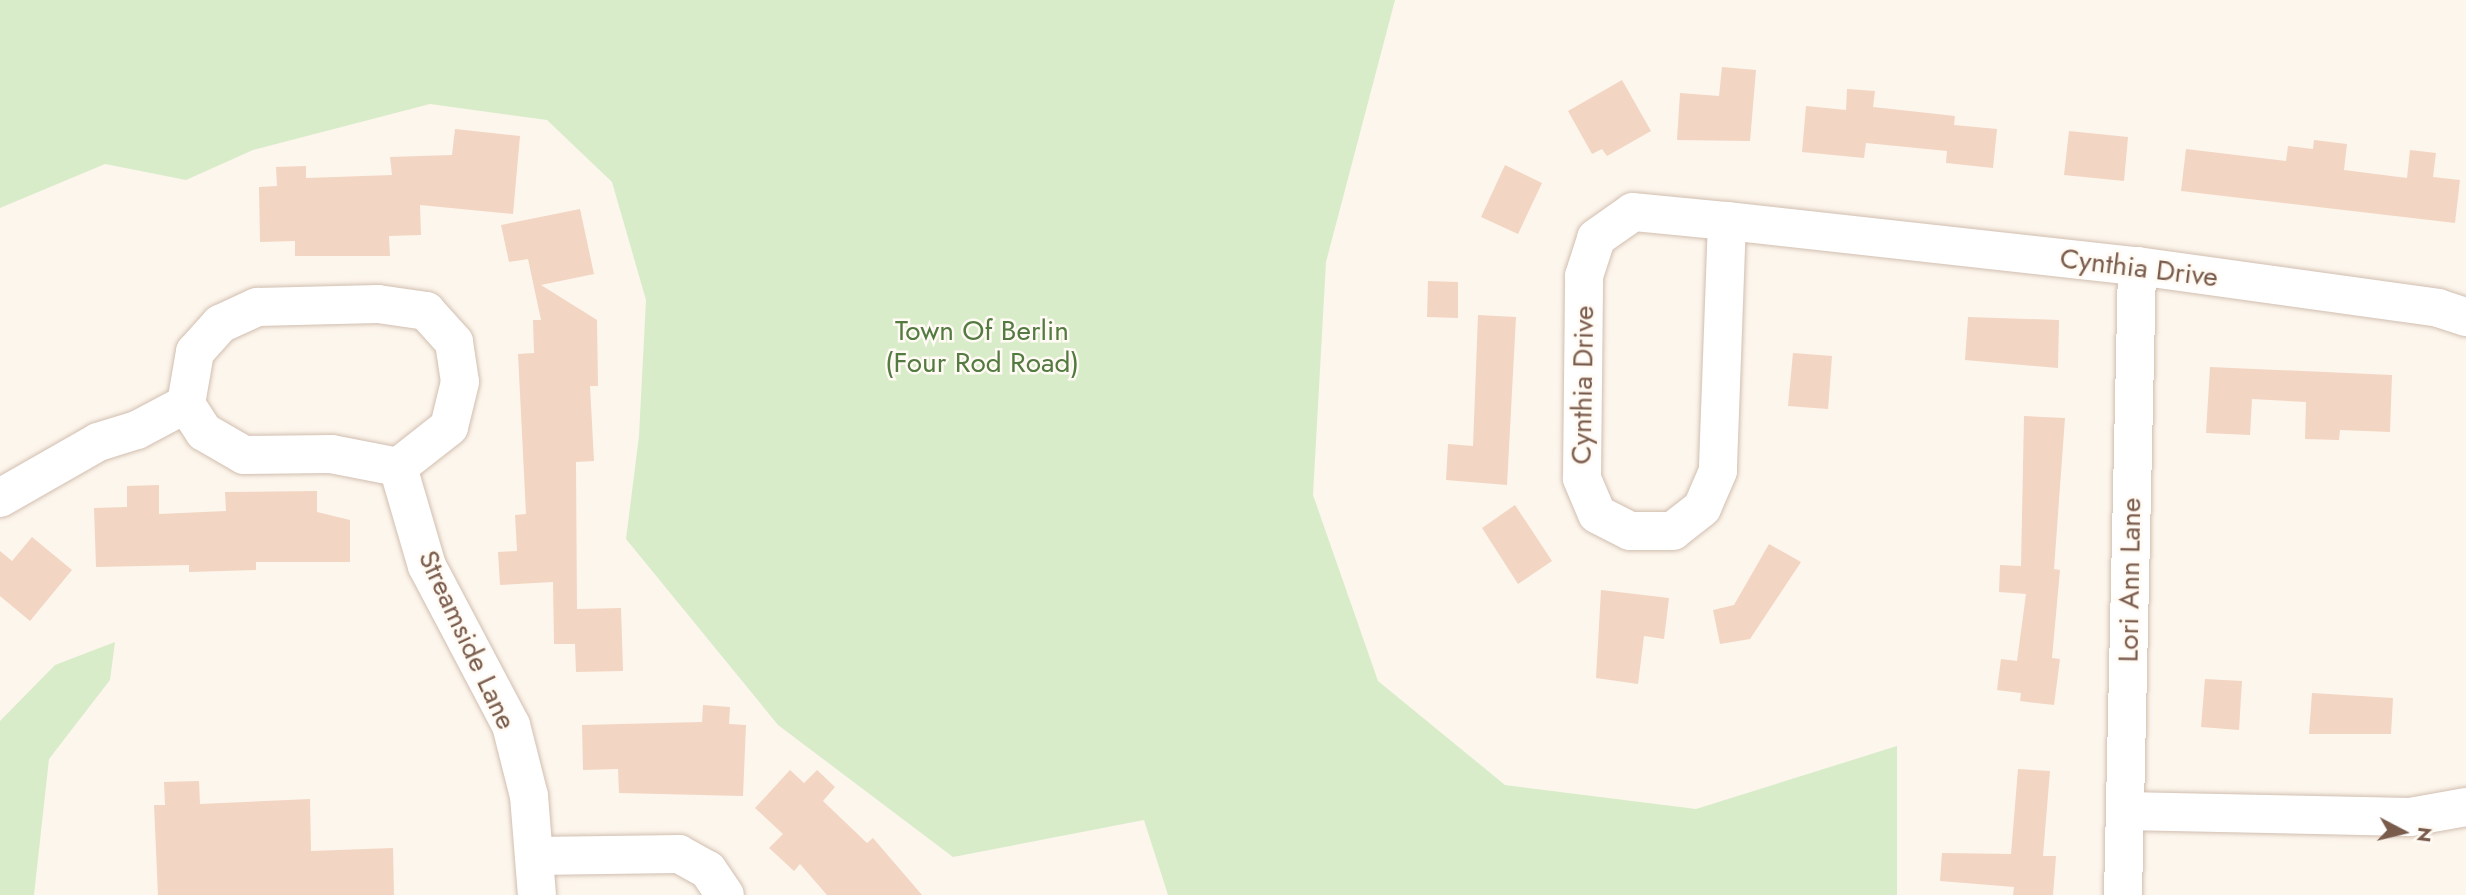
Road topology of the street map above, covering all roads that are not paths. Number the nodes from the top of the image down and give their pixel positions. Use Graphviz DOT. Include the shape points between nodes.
graph roads {
  1 [pos="1727,221"];
  2 [pos="2137,266"];
  3 [pos="2466,317"];
  4 [pos="186,404"];
  5 [pos="398,467"];
  6 [pos="0,498"];
  7 [pos="2466,807"];
  8 [pos="2125,811"];
  9 [pos="534,856"];
  10 [pos="537,895"];
  11 [pos="724,895"];
  12 [pos="2123,895"];
  1 -- 1 [label="street, Cynthia Drive" via="1633,212 1597,239 1584,276 1582,478 1597,514 1630,531 1673,531 1702,508 1718,471"];
  1 -- 2 [label="street, Cynthia Drive"];
  2 -- 3 [label="street, Cynthia Drive" via="2438,308"];
  2 -- 8 [label="street, Lori Ann Lane"];
  4 -- 5 [label="street" via="204,432 244,455 331,454"];
  4 -- 5 [label="street" via="195,352 220,324 257,307 378,304 426,311 454,342 460,382 449,427"];
  4 -- 6 [label="street" via="137,430 98,442"];
  5 -- 9 [label="street, Streamside Lane" via="427,566 511,725 529,796"];
  7 -- 8 [label="street" via="2410,817"];
  8 -- 12 [label="street, Lori Ann Lane"];
  9 -- 10 [label="street, Streamside Lane"];
  9 -- 11 [label="street" via="679,853 708,870"];
}
